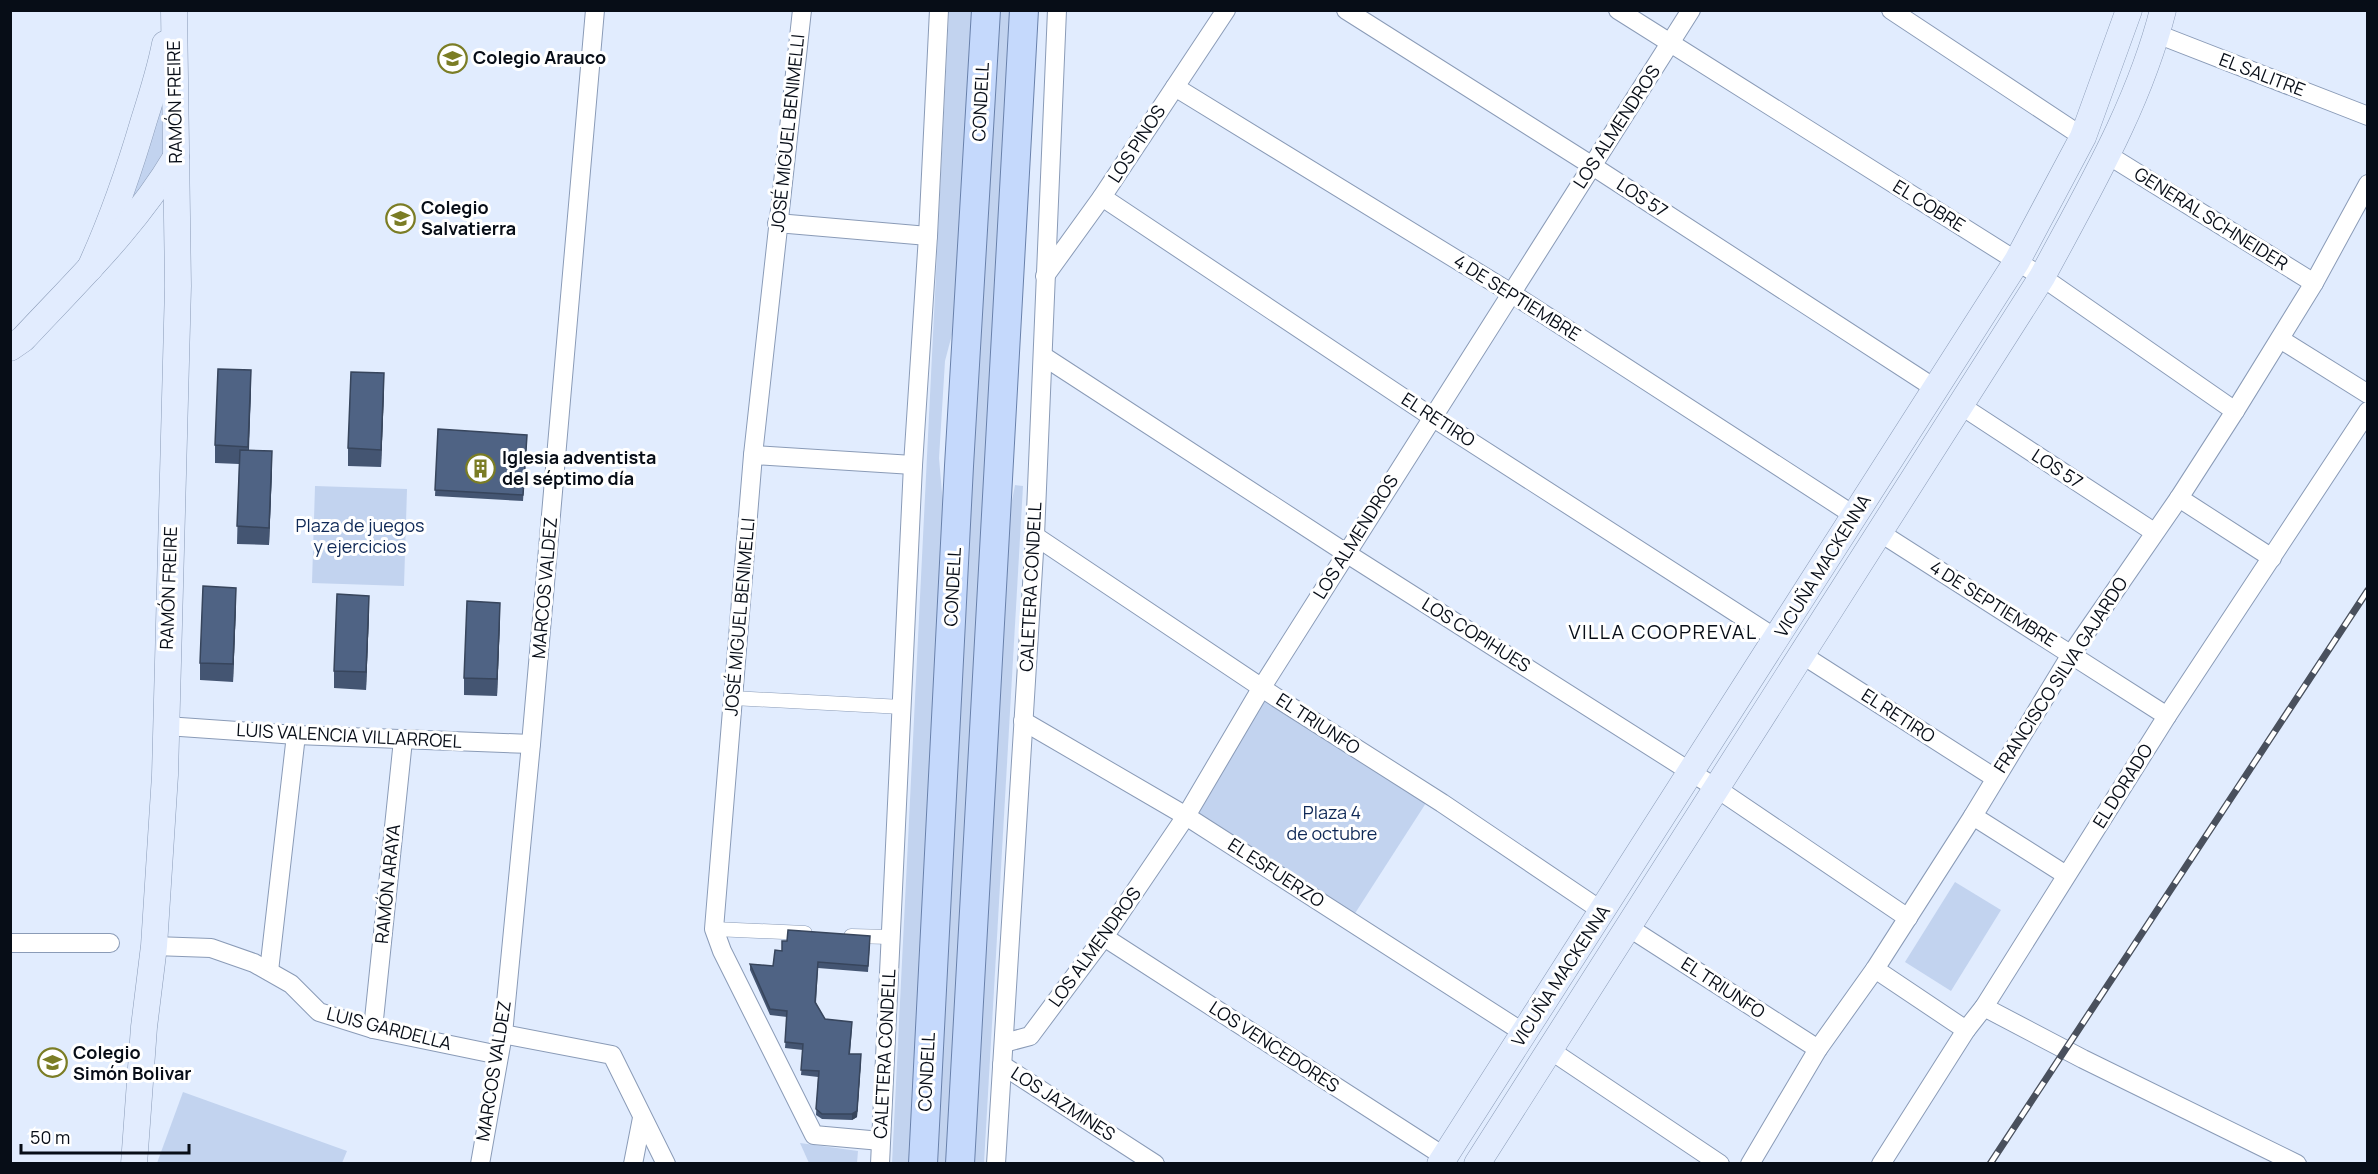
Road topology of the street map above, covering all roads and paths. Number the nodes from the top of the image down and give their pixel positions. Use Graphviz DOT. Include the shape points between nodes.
graph roads {
  1 [pos="172,10"];
  2 [pos="595,10"];
  3 [pos="802,10"];
  4 [pos="939,10"];
  5 [pos="986,10"];
  6 [pos="1024,10"];
  7 [pos="1057,10"];
  8 [pos="1226,10"];
  9 [pos="1346,10"];
  10 [pos="1618,10"];
  11 [pos="1691,10"];
  12 [pos="1891,10"];
  13 [pos="2130,10"];
  14 [pos="2160,22"];
  15 [pos="1670,44"];
  16 [pos="1175,87"];
  17 [pos="2367,116"];
  18 [pos="2083,137"];
  19 [pos="2108,154"];
  20 [pos="176,156"];
  21 [pos="1591,165"];
  22 [pos="2367,184"];
  23 [pos="1102,197"];
  24 [pos="137,215"];
  25 [pos="777,223"];
  26 [pos="177,229"];
  27 [pos="928,236"];
  28 [pos="2017,261"];
  29 [pos="90,268"];
  30 [pos="1045,276"];
  31 [pos="2042,276"];
  32 [pos="2314,283"];
  33 [pos="1512,293"];
  34 [pos="2280,339"];
  35 [pos="10,348"];
  36 [pos="1043,356"];
  37 [pos="1936,389"];
  38 [pos="2367,394"];
  39 [pos="1960,405"];
  40 [pos="2235,411"];
  41 [pos="2367,411"];
  42 [pos="1432,417"];
  43 [pos="753,455"];
  44 [pos="913,465"];
  45 [pos="2178,498"];
  46 [pos="1855,516"];
  47 [pos="1879,532"];
  48 [pos="2154,532"];
  49 [pos="1035,536"];
  50 [pos="1346,553"];
  51 [pos="2271,558"];
  52 [pos="1777,639"];
  53 [pos="2072,653"];
  54 [pos="1801,654"];
  55 [pos="1262,687"];
  56 [pos="733,698"];
  57 [pos="902,707"];
  58 [pos="2167,716"];
  59 [pos="1023,721"];
  60 [pos="166,726"];
  61 [pos="296,735"];
  62 [pos="403,740"];
  63 [pos="531,744"];
  64 [pos="1691,772"];
  65 [pos="1995,778"];
  66 [pos="1716,788"];
  67 [pos="1186,816"];
  68 [pos="1973,816"];
  69 [pos="2067,875"];
  70 [pos="1602,911"];
  71 [pos="1908,918"];
  72 [pos="1628,927"];
  73 [pos="714,929"];
  74 [pos="1104,937"];
  75 [pos="890,938"];
  76 [pos="10,943"];
  77 [pos="110,943"];
  78 [pos="154,946"];
  79 [pos="1875,969"];
  80 [pos="269,971"];
  81 [pos="1984,1007"];
  82 [pos="374,1029"];
  83 [pos="1966,1030"];
  84 [pos="1524,1033"];
  85 [pos="502,1034"];
  86 [pos="1004,1043"];
  87 [pos="1818,1049"];
  88 [pos="1550,1050"];
  89 [pos="499,1055"];
  90 [pos="1002,1065"];
  91 [pos="642,1118"];
  92 [pos="881,1141"];
  93 [pos="1443,1160"];
  94 [pos="134,1164"];
  95 [pos="480,1164"];
  96 [pos="633,1164"];
  97 [pos="666,1164"];
  98 [pos="879,1164"];
  99 [pos="922,1164"];
  100 [pos="960,1164"];
  101 [pos="996,1164"];
  102 [pos="1155,1164"];
  103 [pos="1477,1164"];
  104 [pos="1720,1164"];
  105 [pos="1750,1164"];
  106 [pos="1881,1164"];
  107 [pos="2297,1164"];
  1 -- 20 [label="main road, RAMÓN FREIRE"];
  1 -- 29 [label="main road" via="132,162"];
  2 -- 63 [label="street, MARCOS VALDEZ"];
  3 -- 25 [label="street, JOSÉ MIGUEL BENIMELLI"];
  4 -- 27 [label="street, CALETERA CONDELL"];
  5 -- 99 [label="main road, CONDELL"];
  6 -- 100 [label="main road, CONDELL"];
  7 -- 30 [label="street, CALETERA CONDELL"];
  8 -- 16 [label="street, LOS PINOS"];
  9 -- 21 [label="street, LOS 57"];
  10 -- 15 [label="street, EL COBRE"];
  11 -- 15 [label="street, LOS ALMENDROS"];
  12 -- 18 [label="street"];
  13 -- 18 [label="main road, VICUÑA MACKENNA"];
  14 -- 17 [label="street, EL SALITRE"];
  14 -- 19 [label="main road, VICUÑA MACKENNA"];
  15 -- 21 [label="street, LOS ALMENDROS"];
  15 -- 28 [label="street, EL COBRE"];
  16 -- 23 [label="street, LOS PINOS"];
  16 -- 33 [label="street, 4 DE SEPTIEMBRE"];
  18 -- 28 [label="main road, VICUÑA MACKENNA"];
  19 -- 31 [label="main road, VICUÑA MACKENNA"];
  19 -- 32 [label="street, GENERAL SCHNEIDER"];
  20 -- 24 [label="main road"];
  20 -- 26 [label="main road, RAMÓN FREIRE"];
  21 -- 33 [label="street, LOS ALMENDROS"];
  21 -- 37 [label="street, LOS 57"];
  22 -- 32 [label="street, FRANCISCO SILVA GAJARDO"];
  23 -- 30 [label="street, LOS PINOS"];
  23 -- 42 [label="street, EL RETIRO"];
  24 -- 26 [label="main road"];
  24 -- 29 [label="main road"];
  25 -- 27 [label="street"];
  25 -- 43 [label="street, JOSÉ MIGUEL BENIMELLI"];
  26 -- 60 [label="main road, RAMÓN FREIRE"];
  27 -- 44 [label="street, CALETERA CONDELL"];
  28 -- 31 [label="street, EL COBRE"];
  28 -- 37 [label="main road, VICUÑA MACKENNA"];
  29 -- 35 [label="main road"];
  30 -- 36 [label="street, CALETERA CONDELL"];
  31 -- 39 [label="main road, VICUÑA MACKENNA"];
  31 -- 40 [label="street, EL COBRE"];
  32 -- 34 [label="street, FRANCISCO SILVA GAJARDO"];
  33 -- 42 [label="street, LOS ALMENDROS"];
  33 -- 46 [label="street, 4 DE SEPTIEMBRE"];
  34 -- 38 [label="street"];
  34 -- 40 [label="street, FRANCISCO SILVA GAJARDO"];
  36 -- 49 [label="street, CALETERA CONDELL"];
  36 -- 50 [label="street, LOS COPIHUES"];
  37 -- 46 [label="main road, VICUÑA MACKENNA"];
  39 -- 47 [label="main road, VICUÑA MACKENNA"];
  39 -- 48 [label="street, LOS 57"];
  40 -- 45 [label="street, FRANCISCO SILVA GAJARDO"];
  41 -- 51 [label="street, EL DORADO"];
  42 -- 50 [label="street, LOS ALMENDROS"];
  42 -- 52 [label="street, EL RETIRO"];
  43 -- 44 [label="street"];
  43 -- 56 [label="street, JOSÉ MIGUEL BENIMELLI"];
  44 -- 57 [label="street, CALETERA CONDELL"];
  45 -- 48 [label="street, FRANCISCO SILVA GAJARDO"];
  45 -- 51 [label="street"];
  46 -- 52 [label="main road, VICUÑA MACKENNA"];
  47 -- 53 [label="street, 4 DE SEPTIEMBRE"];
  47 -- 54 [label="main road, VICUÑA MACKENNA"];
  48 -- 53 [label="street, FRANCISCO SILVA GAJARDO"];
  49 -- 55 [label="street, EL TRIUNFO"];
  49 -- 59 [label="street, CALETERA CONDELL"];
  50 -- 55 [label="street, LOS ALMENDROS"];
  50 -- 64 [label="street, LOS COPIHUES"];
  51 -- 58 [label="street, EL DORADO"];
  52 -- 64 [label="main road, VICUÑA MACKENNA"];
  53 -- 58 [label="street, 4 DE SEPTIEMBRE"];
  53 -- 65 [label="street, FRANCISCO SILVA GAJARDO"];
  54 -- 65 [label="street, EL RETIRO"];
  54 -- 66 [label="main road, VICUÑA MACKENNA"];
  55 -- 67 [label="street, LOS ALMENDROS"];
  55 -- 70 [label="street, EL TRIUNFO"];
  56 -- 57 [label="street"];
  56 -- 73 [label="street, JOSÉ MIGUEL BENIMELLI"];
  57 -- 75 [label="street, CALETERA CONDELL"];
  58 -- 69 [label="street, EL DORADO"];
  59 -- 67 [label="street, EL ESFUERZO"];
  59 -- 86 [label="street, CALETERA CONDELL"];
  60 -- 61 [label="street, LUIS VALENCIA VILLARROEL"];
  60 -- 78 [label="main road, RAMÓN FREIRE"];
  61 -- 62 [label="street, LUIS VALENCIA VILLARROEL"];
  61 -- 80 [label="street"];
  62 -- 63 [label="street, LUIS VALENCIA VILLARROEL"];
  62 -- 82 [label="street, RAMÓN ARAYA"];
  63 -- 85 [label="street, MARCOS VALDEZ"];
  64 -- 66 [label="street, LOS COPIHUES"];
  64 -- 70 [label="main road, VICUÑA MACKENNA"];
  65 -- 68 [label="street, FRANCISCO SILVA GAJARDO"];
  66 -- 71 [label="street, LOS COPIHUES"];
  66 -- 72 [label="main road, VICUÑA MACKENNA"];
  67 -- 74 [label="street, LOS ALMENDROS"];
  67 -- 84 [label="street, EL ESFUERZO"];
  68 -- 69 [label="street"];
  68 -- 71 [label="street, FRANCISCO SILVA GAJARDO"];
  69 -- 81 [label="street, EL DORADO"];
  70 -- 84 [label="main road, VICUÑA MACKENNA"];
  71 -- 79 [label="street, FRANCISCO SILVA GAJARDO"];
  72 -- 87 [label="street, EL TRIUNFO"];
  72 -- 88 [label="main road, VICUÑA MACKENNA"];
  73 -- 75 [label="street"];
  73 -- 92 [label="street, JOSÉ MIGUEL BENIMELLI" via="814,1135"];
  74 -- 86 [label="street, LOS ALMENDROS" via="1030,1036"];
  74 -- 93 [label="street, LOS VENCEDORES"];
  75 -- 92 [label="street, CALETERA CONDELL"];
  76 -- 77 [label="street"];
  78 -- 80 [label="street, LUIS GARDELLA" via="211,948"];
  78 -- 94 [label="main road, RAMÓN FREIRE"];
  79 -- 83 [label="street"];
  79 -- 87 [label="street, FRANCISCO SILVA GAJARDO"];
  80 -- 82 [label="street, LUIS GARDELLA" via="291,984 319,1012"];
  81 -- 83 [label="street, EL DORADO"];
  81 -- 107 [label="street"];
  82 -- 89 [label="street, LUIS GARDELLA"];
  83 -- 106 [label="street, EL DORADO"];
  84 -- 93 [label="main road, VICUÑA MACKENNA"];
  85 -- 89 [label="street, MARCOS VALDEZ"];
  85 -- 91 [label="street" via="612,1055"];
  86 -- 90 [label="street, CALETERA CONDELL"];
  87 -- 105 [label="street, FRANCISCO SILVA GAJARDO"];
  88 -- 103 [label="main road, VICUÑA MACKENNA"];
  88 -- 104 [label="street"];
  89 -- 95 [label="street, MARCOS VALDEZ"];
  90 -- 101 [label="street, CALETERA CONDELL"];
  90 -- 102 [label="street, LOS JAZMINES"];
  91 -- 96 [label="street"];
  91 -- 97 [label="street"];
  92 -- 98 [label="street, CALETERA CONDELL"];
}
